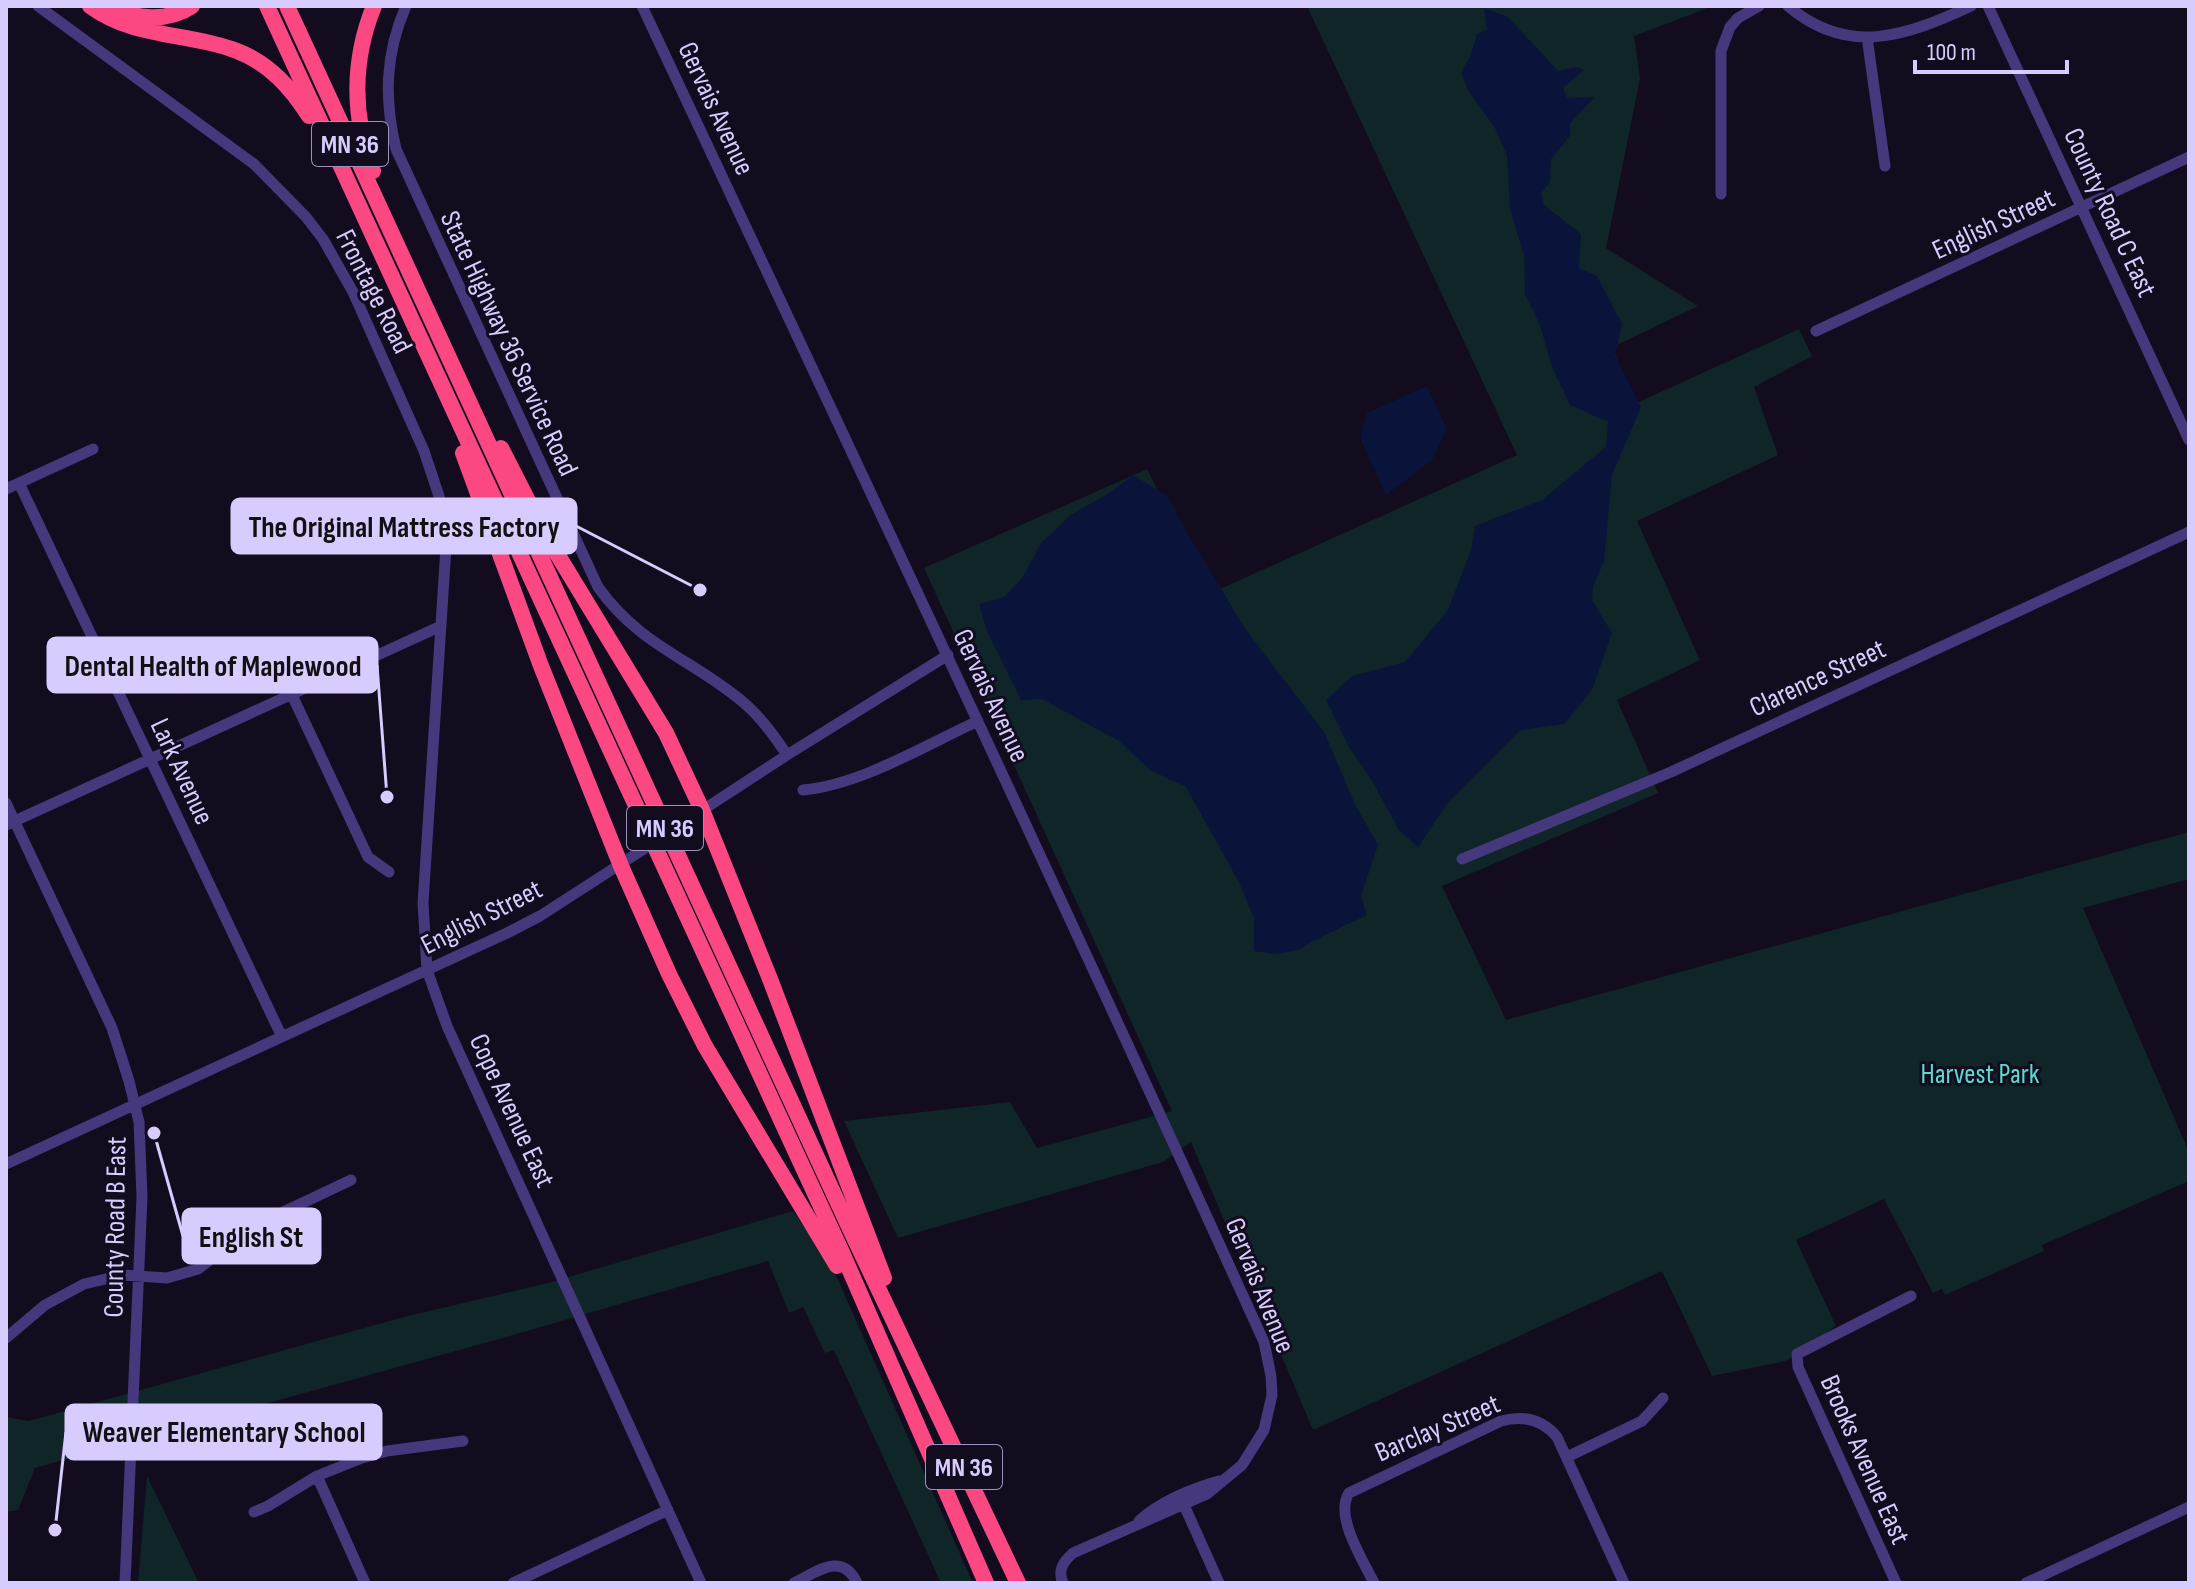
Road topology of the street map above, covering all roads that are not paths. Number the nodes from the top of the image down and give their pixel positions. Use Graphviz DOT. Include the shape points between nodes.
graph roads {
  1 [pos="38,6"];
  2 [pos="90,6"];
  3 [pos="110,6"];
  4 [pos="192,6"];
  5 [pos="267,6"];
  6 [pos="287,6"];
  7 [pos="374,6"];
  8 [pos="406,6"];
  9 [pos="642,6"];
  10 [pos="1759,6"];
  11 [pos="1788,6"];
  12 [pos="1971,6"];
  13 [pos="1988,6"];
  14 [pos="1867,37"];
  15 [pos="2189,157"];
  16 [pos="1885,166"];
  17 [pos="350,184"];
  18 [pos="1721,194"];
  19 [pos="2084,208"];
  20 [pos="413,282"];
  21 [pos="423,304"];
  22 [pos="1816,331"];
  23 [pos="442,387"];
  24 [pos="2189,440"];
  25 [pos="93,449"];
  26 [pos="19,483"];
  27 [pos="6,489"];
  28 [pos="2189,532"];
  29 [pos="441,626"];
  30 [pos="948,655"];
  31 [pos="292,695"];
  32 [pos="978,721"];
  33 [pos="787,755"];
  34 [pos="151,761"];
  35 [pos="803,790"];
  36 [pos="6,803"];
  37 [pos="702,810"];
  38 [pos="10,823"];
  39 [pos="1462,859"];
  40 [pos="628,861"];
  41 [pos="389,872"];
  42 [pos="427,970"];
  43 [pos="282,1037"];
  44 [pos="136,1105"];
  45 [pos="6,1163"];
  46 [pos="351,1180"];
  47 [pos="139,1278"];
  48 [pos="1911,1296"];
  49 [pos="6,1338"];
  50 [pos="909,1351"];
  51 [pos="1663,1398"];
  52 [pos="914,1417"];
  53 [pos="463,1441"];
  54 [pos="1567,1457"];
  55 [pos="317,1476"];
  56 [pos="1223,1480"];
  57 [pos="1184,1505"];
  58 [pos="2189,1507"];
  59 [pos="668,1510"];
  60 [pos="254,1512"];
  61 [pos="1139,1522"];
  62 [pos="533,1579"];
  63 [pos="125,1583"];
  64 [pos="365,1583"];
  65 [pos="513,1583"];
  66 [pos="701,1583"];
  67 [pos="794,1583"];
  68 [pos="857,1583"];
  69 [pos="986,1583"];
  70 [pos="1018,1583"];
  71 [pos="1063,1583"];
  72 [pos="1219,1583"];
  73 [pos="1374,1583"];
  74 [pos="1624,1583"];
  75 [pos="1896,1583"];
  76 [pos="2026,1583"];
  1 -- 29 [label="street, Frontage Road" via="254,164 323,239 353,292 434,475 446,547"];
  2 -- 17 [label="highway" via="133,29 226,47 253,58 296,96"];
  3 -- 4 [label="highway" via="158,17"];
  5 -- 17 [label="highway, MN 36"];
  6 -- 20 [label="highway, MN 36"];
  7 -- 20 [label="highway" via="358,64 358,112 366,152"];
  8 -- 33 [label="street, State Highway 36 Service Road" via="387,81 396,149 593,577 626,621 743,702"];
  9 -- 30 [label="street, Gervais Avenue"];
  10 -- 18 [label="street" via="1730,27 1721,51"];
  11 -- 14 [label="street" via="1829,29"];
  12 -- 14 [label="street" via="1914,31"];
  13 -- 19 [label="street, County Road C East"];
  14 -- 16 [label="street"];
  15 -- 19 [label="street, English Street"];
  17 -- 23 [label="highway, MN 36"];
  19 -- 22 [label="street, English Street"];
  19 -- 24 [label="street, County Road C East"];
  20 -- 21 [label="highway, MN 36"];
  21 -- 37 [label="highway" via="545,534 655,711"];
  21 -- 50 [label="highway, MN 36"];
  23 -- 40 [label="highway" via="476,495"];
  23 -- 52 [label="highway, MN 36"];
  25 -- 26 [label="street"];
  26 -- 27 [label="street"];
  26 -- 34 [label="street, Lark Avenue"];
  28 -- 39 [label="street, Clarence Street" via="1671,772"];
  29 -- 31 [label="street"];
  29 -- 42 [label="street, Cope Avenue East" via="423,903"];
  30 -- 32 [label="street, Gervais Avenue"];
  30 -- 33 [label="street, English Street"];
  31 -- 34 [label="street"];
  31 -- 41 [label="street" via="368,857"];
  32 -- 35 [label="street" via="875,769"];
  32 -- 56 [label="street, Gervais Avenue" via="1264,1342 1272,1395 1264,1430 1242,1465"];
  33 -- 37 [label="street, English Street"];
  34 -- 38 [label="street"];
  34 -- 43 [label="street, Lark Avenue"];
  36 -- 38 [label="street, County Road B East"];
  37 -- 40 [label="street, English Street, bridge"];
  37 -- 50 [label="highway"];
  38 -- 44 [label="street, County Road B East" via="112,1028"];
  40 -- 42 [label="street, English Street" via="540,916"];
  40 -- 52 [label="highway" via="692,1021 822,1239"];
  42 -- 43 [label="street, English Street"];
  42 -- 59 [label="street, Cope Avenue East" via="447,1026"];
  43 -- 44 [label="street, English Street"];
  44 -- 45 [label="street, English Street"];
  44 -- 47 [label="street, County Road B East" via="142,1165"];
  46 -- 47 [label="street" via="248,1229 198,1269 167,1278"];
  47 -- 49 [label="street" via="123,1275 84,1284 45,1305"];
  47 -- 63 [label="street, County Road B East"];
  48 -- 75 [label="street, Brooks Avenue East" via="1797,1354 1798,1367"];
  50 -- 70 [label="highway, MN 36"];
  51 -- 54 [label="street" via="1642,1421"];
  52 -- 69 [label="highway, MN 36"];
  53 -- 55 [label="street" via="387,1451"];
  54 -- 73 [label="street, Barclay Street" via="1544,1425 1511,1418 1357,1488 1344,1501 1344,1516"];
  54 -- 74 [label="street, Barclay Street"];
  55 -- 60 [label="street"];
  55 -- 64 [label="street"];
  56 -- 57 [label="street"];
  56 -- 61 [label="street" via="1149,1512"];
  57 -- 61 [label="street"];
  57 -- 72 [label="street"];
  58 -- 76 [label="street"];
  59 -- 62 [label="street"];
  59 -- 66 [label="street, Cope Avenue East"];
  61 -- 71 [label="street" via="1073,1553 1064,1561"];
  62 -- 65 [label="street"];
  67 -- 68 [label="street" via="832,1565 844,1566"];
}
